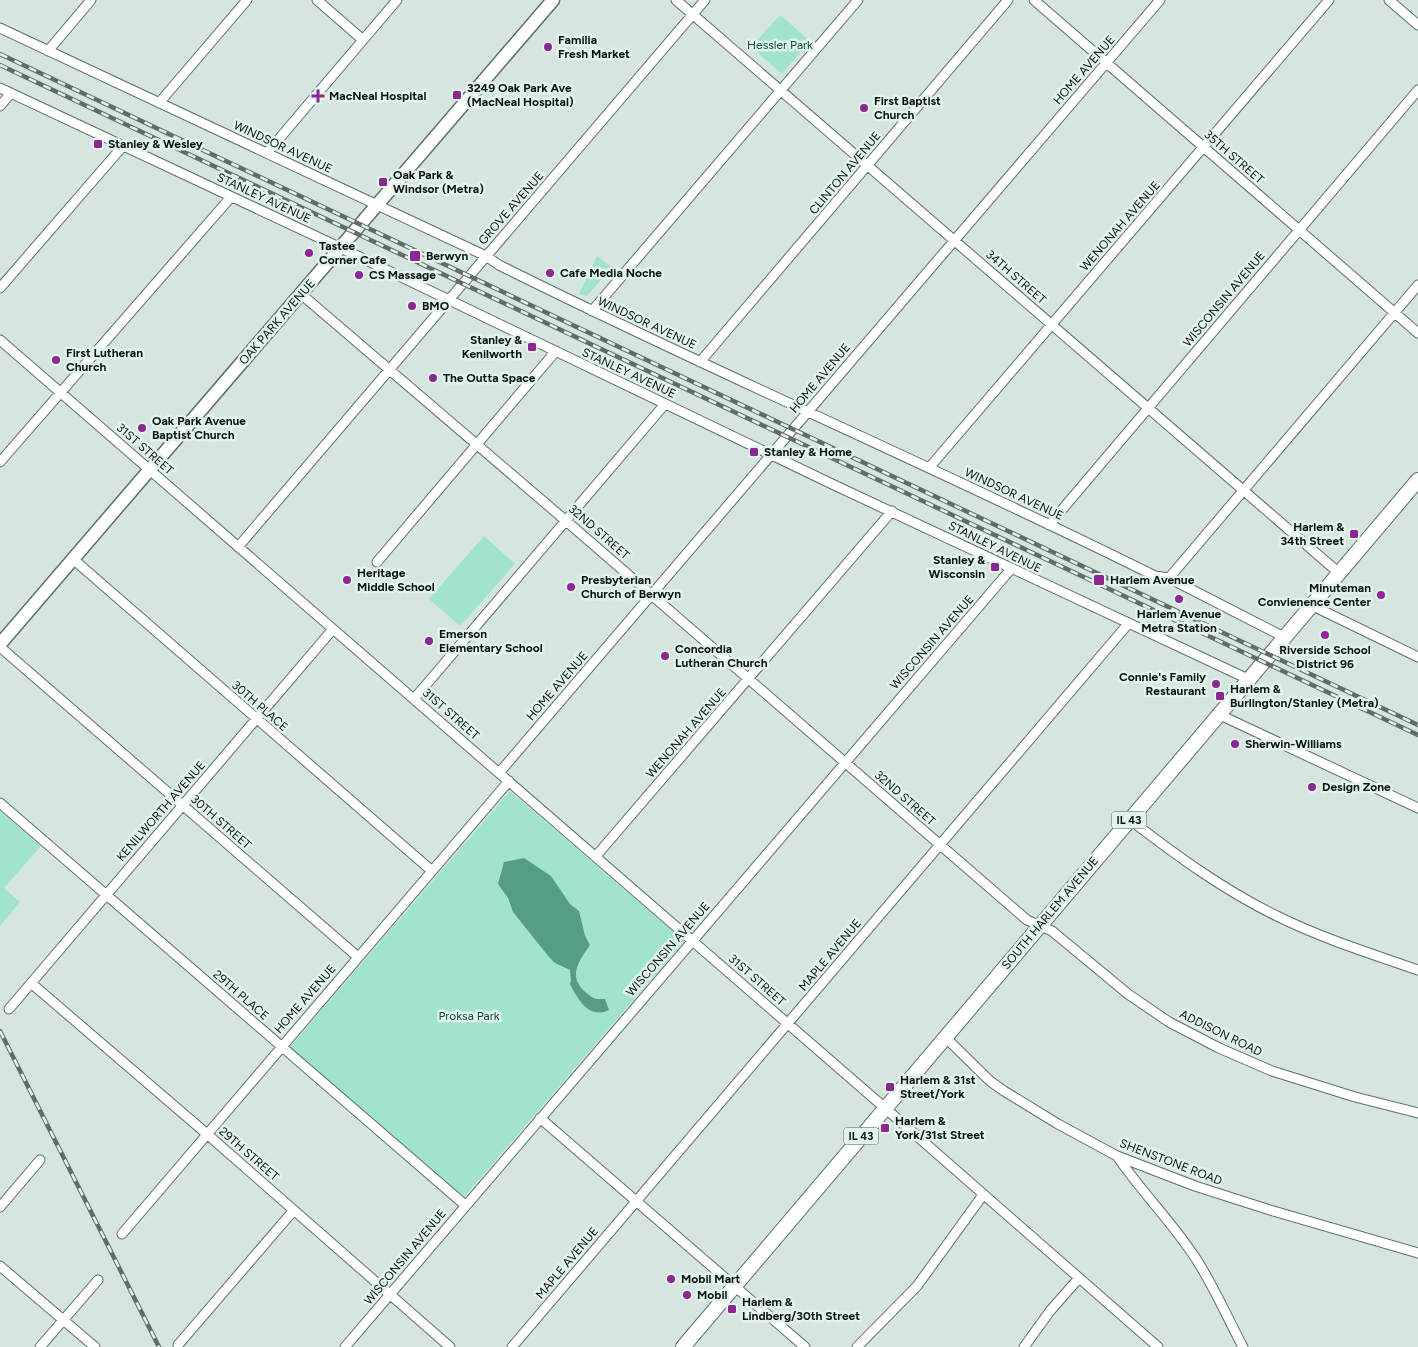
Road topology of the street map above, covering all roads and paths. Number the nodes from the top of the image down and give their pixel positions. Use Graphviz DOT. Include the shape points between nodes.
graph roads {
  1 [pos="91,0"];
  2 [pos="247,0"];
  3 [pos="317,0"];
  4 [pos="397,0"];
  5 [pos="553,0"];
  6 [pos="676,0"];
  7 [pos="705,0"];
  8 [pos="858,0"];
  9 [pos="1008,0"];
  10 [pos="1034,0"];
  11 [pos="1160,0"];
  12 [pos="1329,0"];
  13 [pos="1389,0"];
  14 [pos="693,14"];
  15 [pos="1418,25"];
  16 [pos="0,28"];
  17 [pos="363,40"];
  18 [pos="48,51"];
  19 [pos="1106,63"];
  20 [pos="0,88"];
  21 [pos="780,90"];
  22 [pos="1418,90"];
  23 [pos="11,93"];
  24 [pos="159,103"];
  25 [pos="0,106"];
  26 [pos="123,146"];
  27 [pos="1204,147"];
  28 [pos="266,153"];
  29 [pos="868,166"];
  30 [pos="231,197"];
  31 [pos="378,205"];
  32 [pos="1299,230"];
  33 [pos="955,240"];
  34 [pos="341,248"];
  35 [pos="486,256"];
  36 [pos="1418,285"];
  37 [pos="0,288"];
  38 [pos="302,294"];
  39 [pos="448,300"];
  40 [pos="592,311"];
  41 [pos="1395,312"];
  42 [pos="1052,324"];
  43 [pos="1418,332"];
  44 [pos="0,340"];
  45 [pos="556,352"];
  46 [pos="700,362"];
  47 [pos="389,369"];
  48 [pos="61,392"];
  49 [pos="666,404"];
  50 [pos="1148,408"];
  51 [pos="807,413"];
  52 [pos="477,444"];
  53 [pos="772,454"];
  54 [pos="0,462"];
  55 [pos="929,468"];
  56 [pos="150,470"];
  57 [pos="1418,480"];
  58 [pos="1243,490"];
  59 [pos="892,511"];
  60 [pos="565,520"];
  61 [pos="1049,525"];
  62 [pos="238,546"];
  63 [pos="73,559"];
  64 [pos="377,562"];
  65 [pos="1011,569"];
  66 [pos="1338,573"];
  67 [pos="1169,578"];
  68 [pos="652,595"];
  69 [pos="1311,606"];
  70 [pos="1128,624"];
  71 [pos="333,629"];
  72 [pos="1284,637"];
  73 [pos="0,645"];
  74 [pos="1418,657"];
  75 [pos="748,679"];
  76 [pos="1248,679"];
  77 [pos="414,699"];
  78 [pos="1218,714"];
  79 [pos="257,720"];
  80 [pos="845,762"];
  81 [pos="499,773"];
  82 [pos="509,781"];
  83 [pos="0,804"];
  84 [pos="182,805"];
  85 [pos="1418,808"];
  86 [pos="1130,819"];
  87 [pos="940,845"];
  88 [pos="596,856"];
  89 [pos="432,871"];
  90 [pos="106,895"];
  91 [pos="1039,926"];
  92 [pos="692,940"];
  93 [pos="358,957"];
  94 [pos="1418,970"];
  95 [pos="31,983"];
  96 [pos="8,1009"];
  97 [pos="788,1023"];
  98 [pos="945,1037"];
  99 [pos="281,1046"];
  100 [pos="886,1108"];
  101 [pos="1418,1113"];
  102 [pos="540,1118"];
  103 [pos="207,1134"];
  104 [pos="1118,1156"];
  105 [pos="40,1160"];
  106 [pos="983,1195"];
  107 [pos="636,1202"];
  108 [pos="465,1205"];
  109 [pos="0,1207"];
  110 [pos="294,1210"];
  111 [pos="122,1234"];
  112 [pos="1418,1253"];
  113 [pos="0,1266"];
  114 [pos="1079,1278"];
  115 [pos="98,1280"];
  116 [pos="734,1287"];
  117 [pos="390,1295"];
  118 [pos="64,1320"];
  119 [pos="178,1345"];
  120 [pos="40,1347"];
  121 [pos="95,1347"];
  122 [pos="345,1347"];
  123 [pos="450,1347"];
  124 [pos="512,1347"];
  125 [pos="683,1347"];
  126 [pos="805,1347"];
  127 [pos="857,1347"];
  128 [pos="1024,1347"];
  129 [pos="1158,1347"];
  130 [pos="1243,1347"];
  1 -- 18 [label="street"];
  2 -- 24 [label="street"];
  3 -- 17 [label="street"];
  4 -- 17 [label="street"];
  5 -- 31 [label="street, OAK PARK AVENUE"];
  6 -- 14 [label="street, 34TH STREET"];
  7 -- 14 [label="street, GROVE AVENUE"];
  8 -- 21 [label="street"];
  9 -- 29 [label="street, CLINTON AVENUE"];
  10 -- 19 [label="street, 35TH STREET"];
  11 -- 19 [label="street, HOME AVENUE"];
  12 -- 27 [label="street, WENONAH AVENUE"];
  13 -- 15 [label="street"];
  14 -- 21 [label="street, 34TH STREET"];
  14 -- 35 [label="street, GROVE AVENUE"];
  16 -- 18 [label="street, WINDSOR AVENUE"];
  17 -- 28 [label="street"];
  18 -- 24 [label="street, WINDSOR AVENUE"];
  19 -- 27 [label="street, 35TH STREET"];
  19 -- 33 [label="street, HOME AVENUE"];
  20 -- 23 [label="street, STANLEY AVENUE"];
  21 -- 29 [label="street, 34TH STREET"];
  21 -- 40 [label="street"];
  22 -- 32 [label="street, WISCONSIN AVENUE"];
  23 -- 25 [label="street"];
  23 -- 26 [label="street, STANLEY AVENUE"];
  24 -- 28 [label="street, WINDSOR AVENUE"];
  26 -- 30 [label="street, STANLEY AVENUE"];
  26 -- 37 [label="street"];
  27 -- 32 [label="street, 35TH STREET"];
  27 -- 42 [label="street, WENONAH AVENUE"];
  28 -- 31 [label="street, WINDSOR AVENUE"];
  29 -- 33 [label="street, 34TH STREET"];
  29 -- 46 [label="street, CLINTON AVENUE"];
  30 -- 34 [label="street, STANLEY AVENUE"];
  30 -- 48 [label="street"];
  31 -- 34 [label="street, OAK PARK AVENUE"];
  31 -- 35 [label="street, WINDSOR AVENUE"];
  32 -- 41 [label="street, 35TH STREET"];
  32 -- 50 [label="street, WISCONSIN AVENUE"];
  33 -- 42 [label="street, 34TH STREET"];
  33 -- 51 [label="street, HOME AVENUE"];
  34 -- 38 [label="street, OAK PARK AVENUE"];
  34 -- 39 [label="street, STANLEY AVENUE"];
  35 -- 39 [label="street, GROVE AVENUE"];
  35 -- 40 [label="street, WINDSOR AVENUE"];
  36 -- 41 [label="street"];
  38 -- 47 [label="street, 32ND STREET"];
  38 -- 56 [label="street, OAK PARK AVENUE"];
  39 -- 45 [label="street, STANLEY AVENUE"];
  39 -- 47 [label="street, GROVE AVENUE"];
  40 -- 46 [label="street, WINDSOR AVENUE"];
  41 -- 43 [label="street, 35TH STREET"];
  41 -- 58 [label="street"];
  42 -- 50 [label="street, 34TH STREET"];
  42 -- 55 [label="street, WENONAH AVENUE"];
  44 -- 48 [label="street, 31ST STREET"];
  45 -- 49 [label="street, STANLEY AVENUE"];
  45 -- 52 [label="street"];
  46 -- 51 [label="street, WINDSOR AVENUE"];
  47 -- 52 [label="street, 32ND STREET"];
  47 -- 62 [label="street, GROVE AVENUE"];
  48 -- 54 [label="street"];
  48 -- 56 [label="street, 31ST STREET"];
  49 -- 53 [label="street, STANLEY AVENUE"];
  49 -- 60 [label="street"];
  50 -- 58 [label="street, 34TH STREET"];
  50 -- 61 [label="street, WISCONSIN AVENUE"];
  51 -- 53 [label="street, HOME AVENUE"];
  51 -- 55 [label="street, WINDSOR AVENUE"];
  52 -- 60 [label="street, 32ND STREET"];
  52 -- 64 [label="street"];
  53 -- 59 [label="street, STANLEY AVENUE"];
  53 -- 68 [label="street, HOME AVENUE"];
  55 -- 61 [label="street, WINDSOR AVENUE"];
  56 -- 62 [label="street, 31ST STREET"];
  56 -- 63 [label="street, OAK PARK AVENUE"];
  57 -- 66 [label="main road, SOUTH HARLEM AVENUE / IL 43"];
  58 -- 66 [label="street, 34TH STREET"];
  58 -- 67 [label="street"];
  59 -- 65 [label="street, STANLEY AVENUE"];
  59 -- 75 [label="street, WENONAH AVENUE"];
  60 -- 68 [label="street, 32ND STREET"];
  60 -- 77 [label="street"];
  61 -- 67 [label="street, WINDSOR AVENUE" via="1154,576"];
  62 -- 71 [label="street, 31ST STREET"];
  63 -- 73 [label="street, OAK PARK AVENUE"];
  63 -- 79 [label="street, 30TH PLACE"];
  65 -- 70 [label="street, STANLEY AVENUE"];
  65 -- 80 [label="street, WISCONSIN AVENUE"];
  66 -- 69 [label="main road, SOUTH HARLEM AVENUE / IL 43"];
  67 -- 72 [label="street, WINDSOR AVENUE"];
  68 -- 75 [label="street, 32ND STREET"];
  68 -- 81 [label="street, HOME AVENUE"];
  69 -- 72 [label="main road, SOUTH HARLEM AVENUE / IL 43"];
  69 -- 74 [label="street"];
  70 -- 76 [label="street, STANLEY AVENUE"];
  70 -- 87 [label="street, MAPLE AVENUE"];
  71 -- 77 [label="street, 31ST STREET"];
  71 -- 79 [label="street, KENILWORTH AVENUE"];
  72 -- 76 [label="main road, SOUTH HARLEM AVENUE / IL 43"];
  73 -- 84 [label="street, 30TH STREET"];
  75 -- 80 [label="street, 32ND STREET"];
  75 -- 88 [label="street, WENONAH AVENUE"];
  76 -- 78 [label="main road, SOUTH HARLEM AVENUE / IL 43"];
  77 -- 81 [label="street, 31ST STREET"];
  78 -- 85 [label="street"];
  78 -- 86 [label="main road, SOUTH HARLEM AVENUE / IL 43"];
  79 -- 84 [label="street, KENILWORTH AVENUE"];
  79 -- 89 [label="street, 30TH PLACE"];
  80 -- 87 [label="street, 32ND STREET"];
  80 -- 92 [label="street, WISCONSIN AVENUE"];
  81 -- 82 [label="street, 31ST STREET"];
  82 -- 88 [label="street, 31ST STREET"];
  82 -- 89 [label="street, HOME AVENUE"];
  83 -- 90 [label="street, 29TH PLACE"];
  84 -- 90 [label="street, KENILWORTH AVENUE"];
  84 -- 93 [label="street, 30TH STREET"];
  86 -- 91 [label="main road, SOUTH HARLEM AVENUE / IL 43"];
  86 -- 94 [label="street" via="1216,882 1280,917 1338,942"];
  87 -- 91 [label="street, 32ND STREET" via="1027,920"];
  87 -- 97 [label="street, MAPLE AVENUE"];
  88 -- 92 [label="street, 31ST STREET"];
  89 -- 93 [label="street, HOME AVENUE"];
  90 -- 95 [label="street, KENILWORTH AVENUE"];
  90 -- 99 [label="street, 29TH PLACE"];
  91 -- 98 [label="main road, SOUTH HARLEM AVENUE / IL 43"];
  91 -- 101 [label="street, ADDISON ROAD" via="1052,931 1136,1000 1169,1022 1219,1048 1272,1072"];
  92 -- 97 [label="street, 31ST STREET"];
  92 -- 102 [label="street, WISCONSIN AVENUE"];
  93 -- 99 [label="street, HOME AVENUE"];
  95 -- 96 [label="street, KENILWORTH AVENUE"];
  95 -- 103 [label="street, 29TH STREET"];
  97 -- 100 [label="street, 31ST STREET"];
  97 -- 107 [label="street, MAPLE AVENUE"];
  98 -- 100 [label="main road, SOUTH HARLEM AVENUE / IL 43"];
  98 -- 104 [label="street, SHENSTONE ROAD" via="1004,1091"];
  99 -- 103 [label="street, HOME AVENUE"];
  99 -- 108 [label="street, 29TH PLACE"];
  100 -- 106 [label="street, 31ST STREET"];
  100 -- 116 [label="main road, SOUTH HARLEM AVENUE / IL 43"];
  102 -- 107 [label="street"];
  102 -- 108 [label="street, WISCONSIN AVENUE"];
  103 -- 110 [label="street, 29TH STREET"];
  103 -- 111 [label="street, HOME AVENUE"];
  104 -- 112 [label="street, SHENSTONE ROAD" via="1223,1195"];
  104 -- 130 [label="street" via="1199,1263"];
  105 -- 109 [label="street"];
  106 -- 114 [label="street, 31ST STREET"];
  106 -- 127 [label="street" via="917,1286"];
  107 -- 116 [label="street"];
  107 -- 124 [label="street, MAPLE AVENUE"];
  108 -- 117 [label="street, WISCONSIN AVENUE"];
  110 -- 117 [label="street, 29TH STREET"];
  110 -- 119 [label="street"];
  113 -- 118 [label="street"];
  114 -- 128 [label="street"];
  114 -- 129 [label="street, 31ST STREET"];
  115 -- 118 [label="street"];
  116 -- 125 [label="main road, SOUTH HARLEM AVENUE / IL 43"];
  116 -- 126 [label="street"];
  117 -- 122 [label="street, WISCONSIN AVENUE"];
  117 -- 123 [label="street, 29TH STREET"];
  118 -- 120 [label="street"];
  118 -- 121 [label="street"];
}
